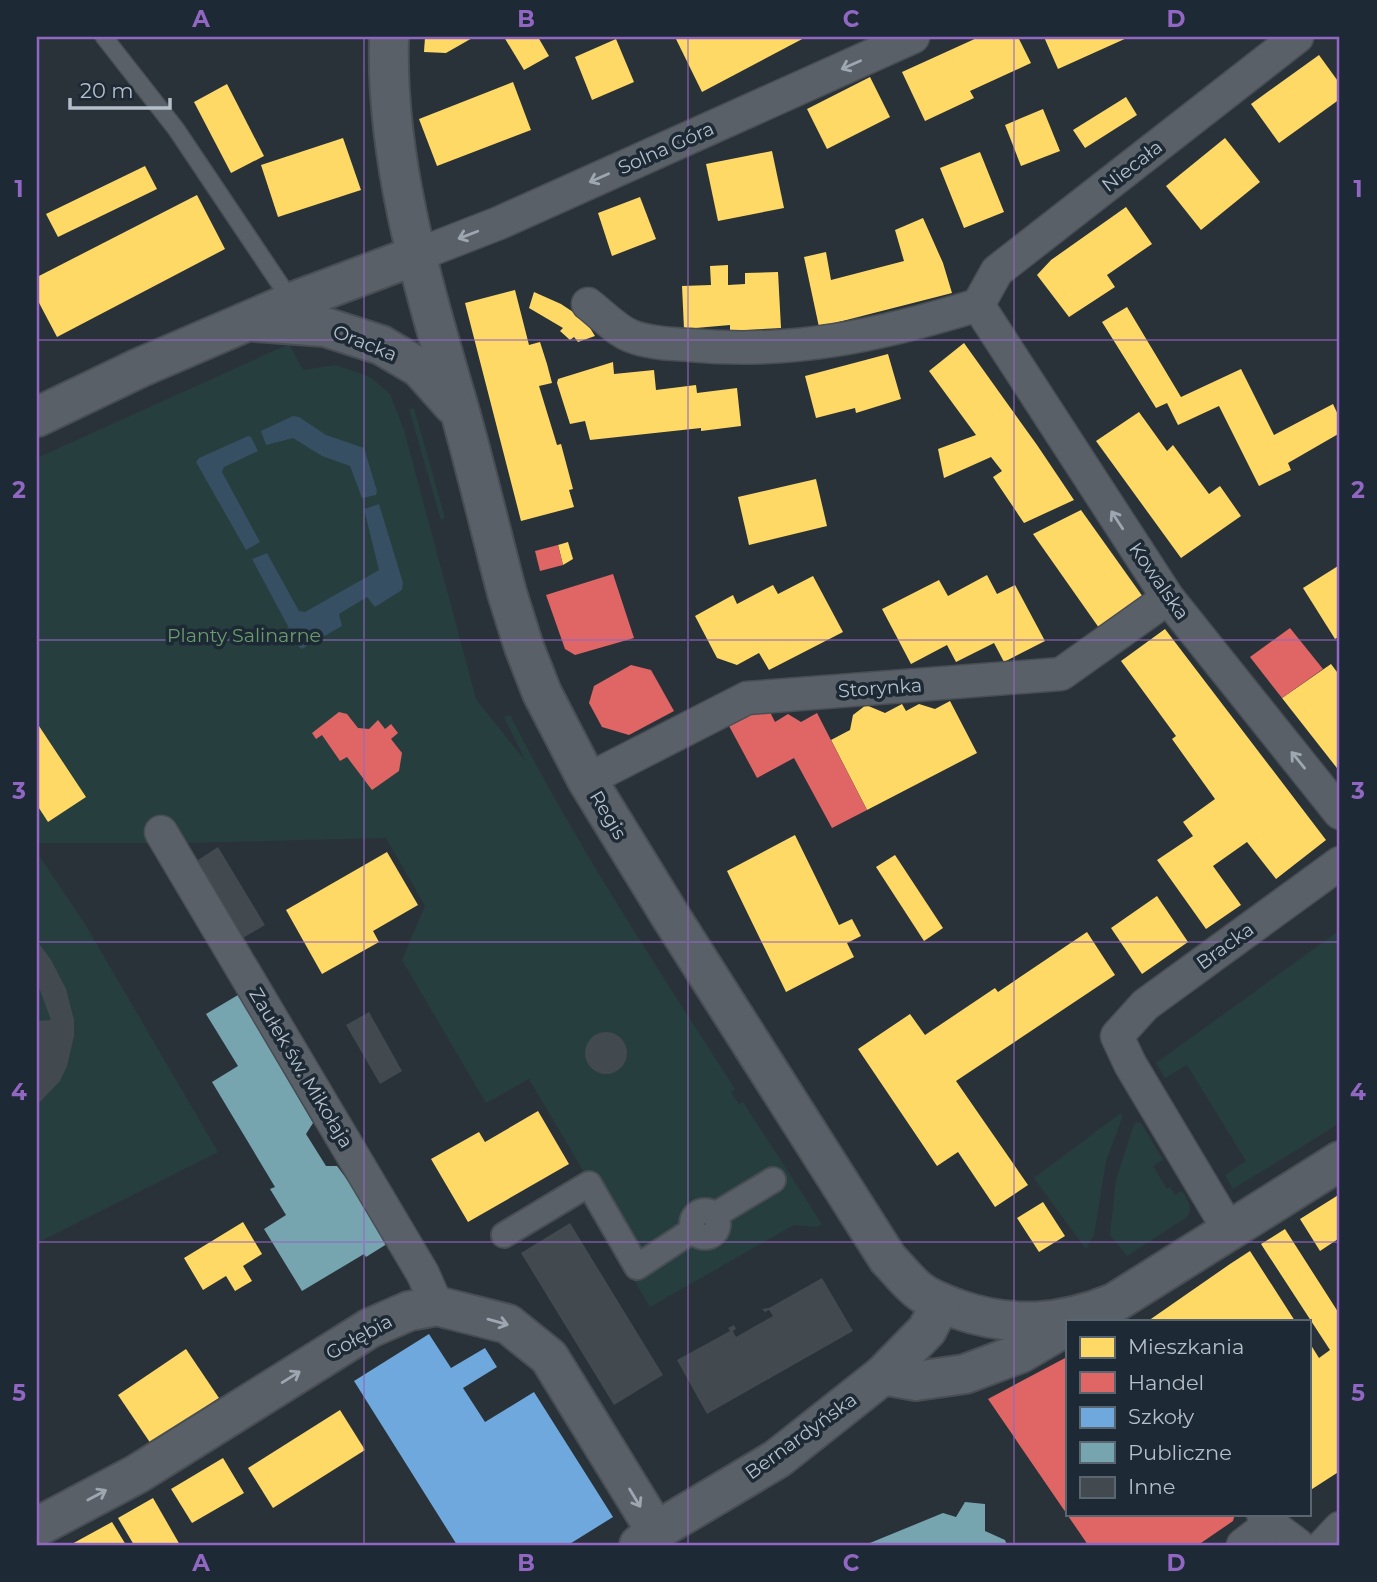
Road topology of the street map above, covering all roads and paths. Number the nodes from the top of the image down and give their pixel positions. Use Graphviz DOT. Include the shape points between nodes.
graph roads {
  1 [pos="104,37"];
  2 [pos="389,37"];
  3 [pos="913,37"];
  4 [pos="1297,37"];
  5 [pos="417,255"];
  6 [pos="292,302"];
  7 [pos="588,304"];
  8 [pos="978,305"];
  9 [pos="248,321"];
  10 [pos="460,411"];
  11 [pos="37,417"];
  12 [pos="1168,598"];
  13 [pos="587,780"];
  14 [pos="1340,813"];
  15 [pos="161,832"];
  16 [pos="1340,863"];
  17 [pos="1340,1161"];
  18 [pos="773,1180"];
  19 [pos="1229,1230"];
  20 [pos="504,1235"];
  21 [pos="941,1303"];
  22 [pos="437,1306"];
  23 [pos="1096,1316"];
  24 [pos="1066,1331"];
  25 [pos="883,1375"];
  26 [pos="1266,1519"];
  27 [pos="37,1527"];
  28 [pos="1340,1528"];
  29 [pos="648,1538"];
  30 [pos="1243,1545"];
  31 [pos="1298,1545"];
  32 [pos="1324,1545"];
  1 -- 6 [label="lane" via="176,129"];
  2 -- 5 [label="street, Regis" via="391,123"];
  3 -- 5 [label="street, Solna Góra, one-way" via="499,223"];
  4 -- 8 [label="street, Niecała" via="997,271"];
  5 -- 6 [label="street, Oracka"];
  5 -- 10 [label="street, Regis"];
  6 -- 9 [label="street, Oracka"];
  7 -- 8 [label="street" via="630,336 733,350 792,347 883,332"];
  12 -- 8 [label="street, Kowalska, one-way"];
  9 -- 10 [label="street, Oracka" via="325,327 381,345 420,368"];
  9 -- 11 [label="street, Oracka"];
  10 -- 13 [label="street, Regis" via="524,647"];
  12 -- 13 [label="street, Storynka" via="1061,674 747,698"];
  14 -- 12 [label="street, Kowalska, one-way"];
  13 -- 21 [label="street, Regis" via="888,1259 920,1291"];
  15 -- 22 [label="street, Zaułek św. Mikołaja" via="423,1274"];
  16 -- 19 [label="street, Bracka" via="1145,1005 1116,1036"];
  17 -- 19 [label="street"];
  18 -- 20 [label="street" via="715,1215 718,1227 713,1234 704,1237 693,1230 637,1267 589,1184"];
  19 -- 23 [label="street"];
  21 -- 23 [label="street, Regis" via="985,1318 1031,1323"];
  21 -- 25 [label="street, Bernardyńska" via="927,1330"];
  27 -- 22 [label="street, Gołębia, one-way" via="137,1474 370,1328 409,1311"];
  22 -- 29 [label="street, Gołębia, one-way" via="509,1324 549,1357"];
  24 -- 25 [label="street" via="965,1374 916,1381"];
  25 -- 29 [label="street, Bernardyńska" via="777,1459"];
  26 -- 30 [label="street"];
  26 -- 31 [label="street"];
  28 -- 32 [label="street"];
}
